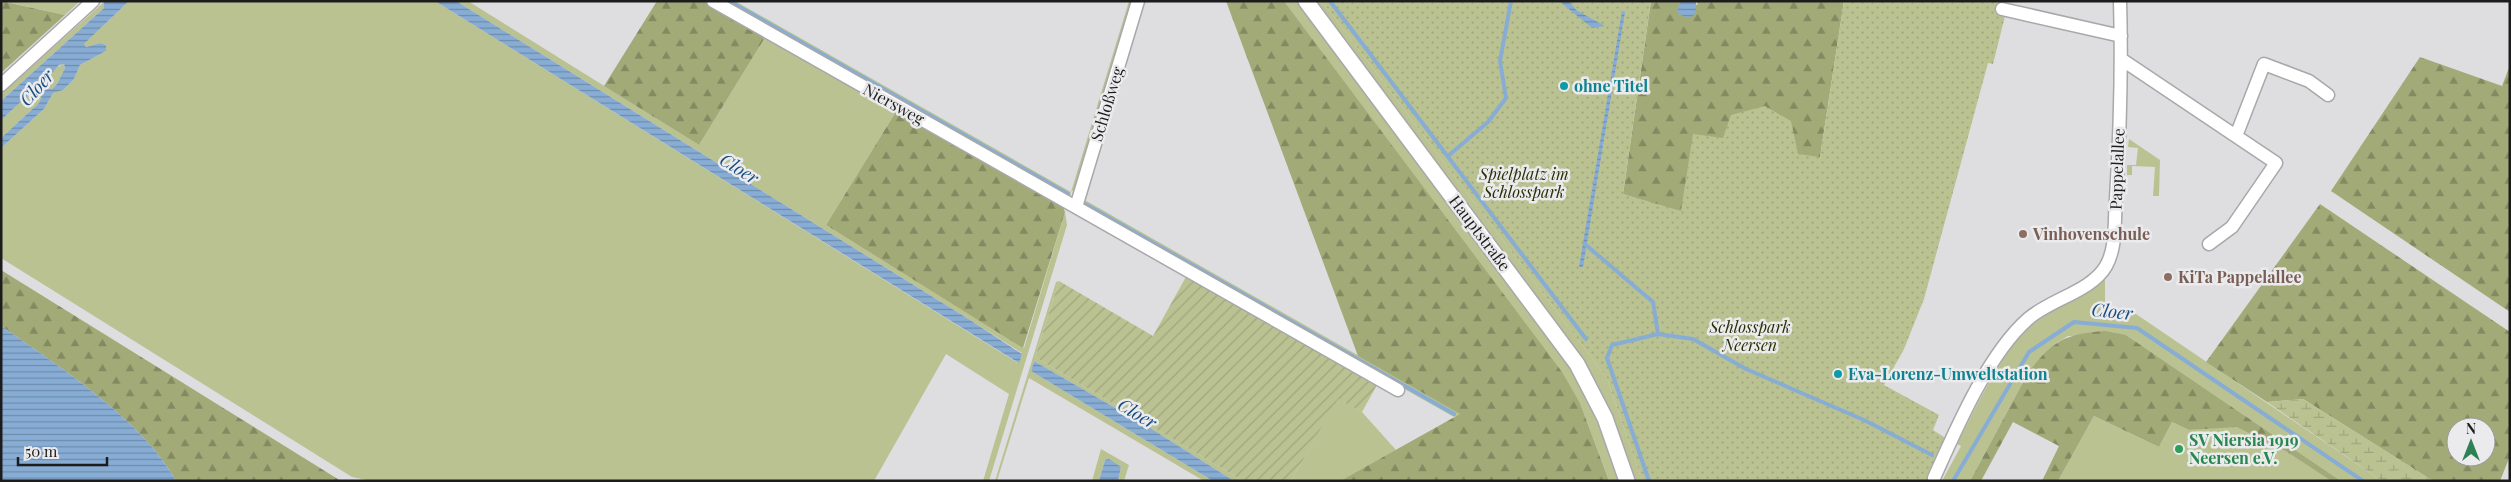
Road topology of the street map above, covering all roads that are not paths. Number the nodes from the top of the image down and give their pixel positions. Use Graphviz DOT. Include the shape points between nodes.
graph roads {
  1 [pos="94,1"];
  2 [pos="713,1"];
  3 [pos="1138,1"];
  4 [pos="1306,1"];
  5 [pos="2120,1"];
  6 [pos="2002,9"];
  7 [pos="2121,36"];
  8 [pos="2121,59"];
  9 [pos="1,85"];
  10 [pos="2328,95"];
  11 [pos="2236,136"];
  12 [pos="1076,206"];
  13 [pos="2209,244"];
  14 [pos="1398,390"];
  15 [pos="1934,478"];
  16 [pos="1627,481"];
  1 -- 9 [label="street"];
  2 -- 12 [label="street, Niersweg"];
  3 -- 12 [label="street, Schloßweg"];
  4 -- 16 [label="street, Hauptstraße" via="1577,364 1605,418"];
  5 -- 7 [label="street, Pappelallee"];
  6 -- 7 [label="street"];
  7 -- 8 [label="street, Pappelallee"];
  8 -- 11 [label="street"];
  8 -- 15 [label="street, Pappelallee" via="2113,243 2106,266 2094,280 2029,318 2000,349"];
  10 -- 11 [label="street" via="2308,80 2264,64"];
  11 -- 13 [label="street" via="2276,163 2232,227"];
  12 -- 14 [label="street, Niersweg"];
}
